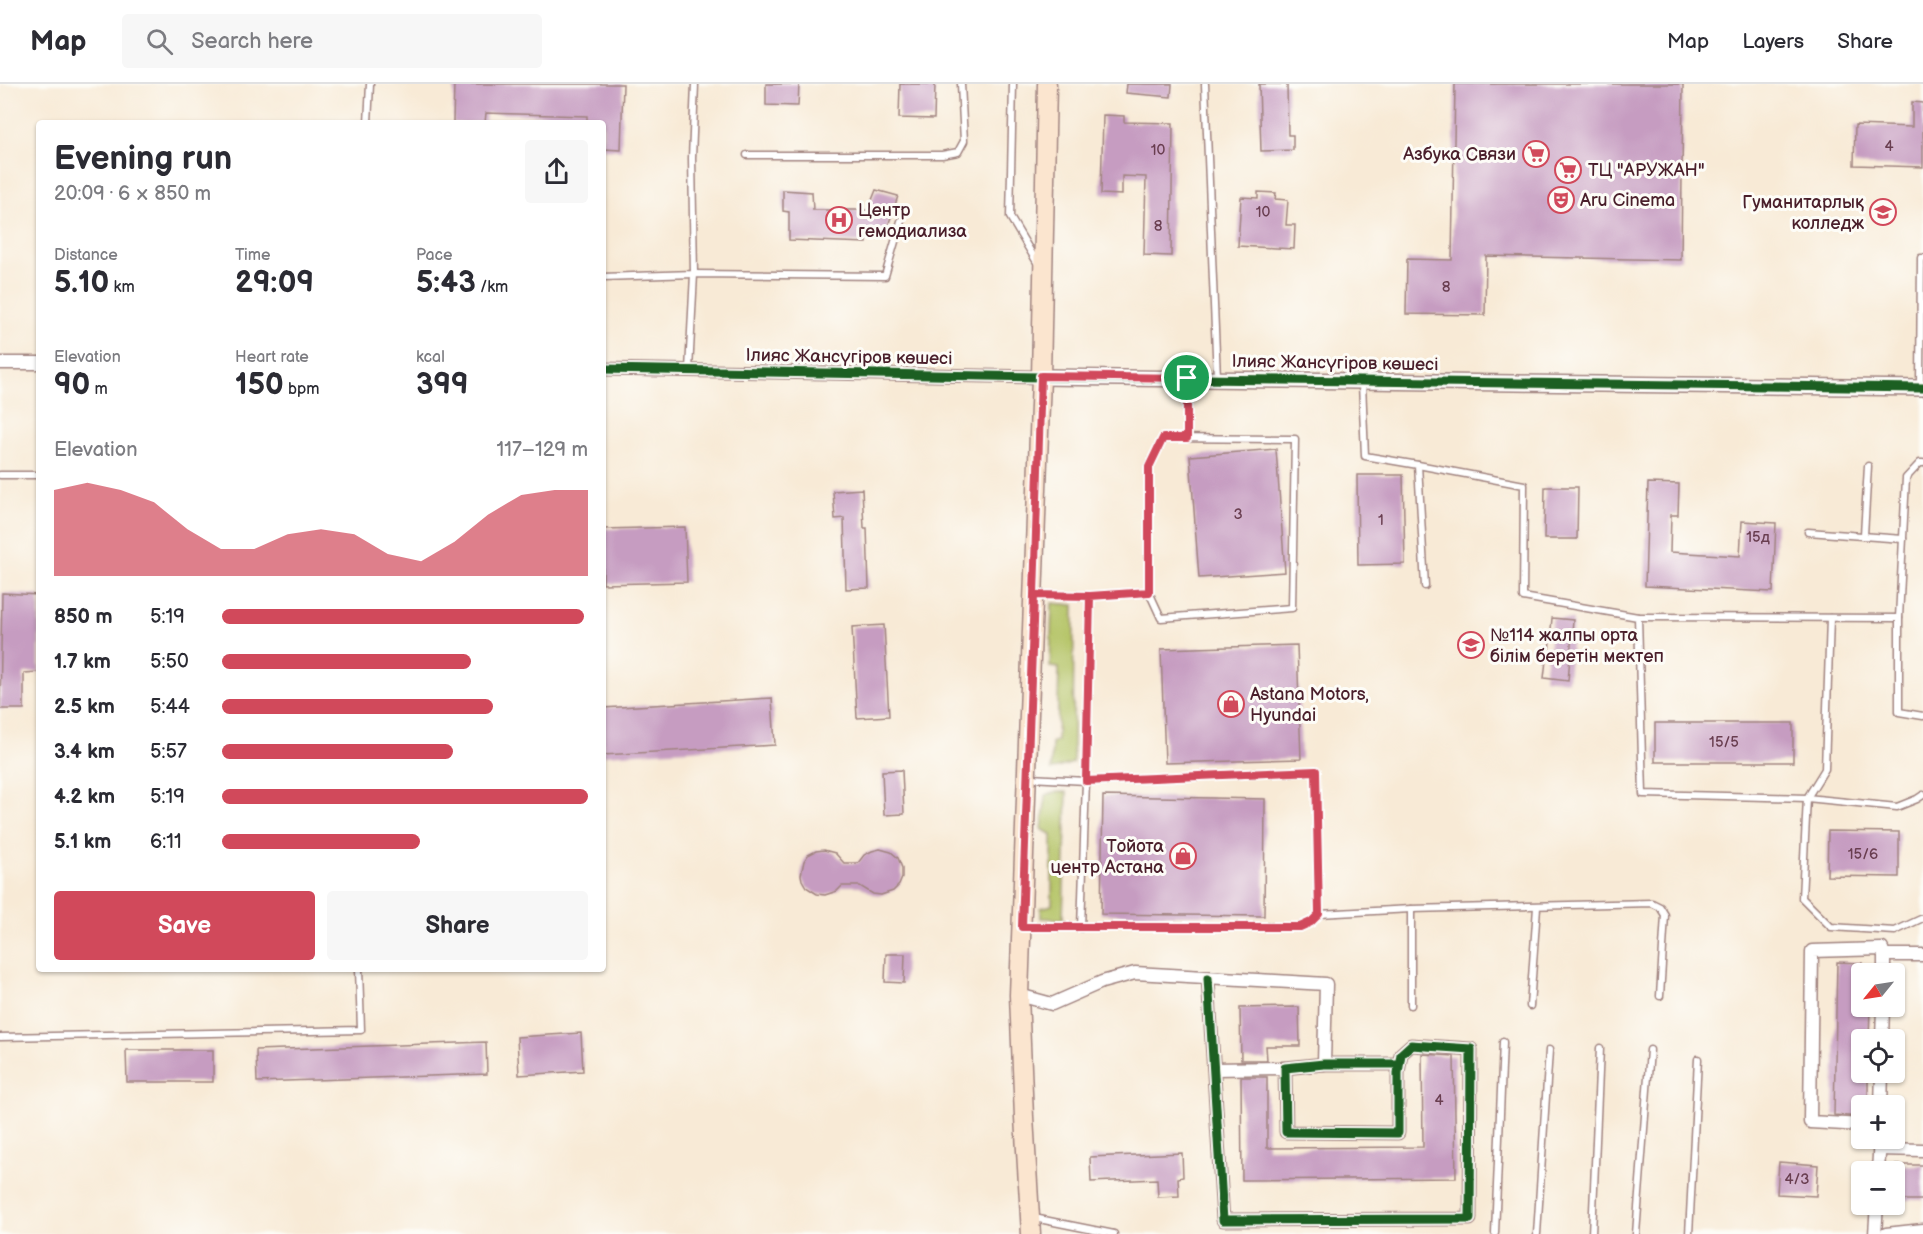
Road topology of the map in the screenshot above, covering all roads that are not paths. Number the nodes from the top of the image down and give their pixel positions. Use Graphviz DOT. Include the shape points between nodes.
graph roads {
  1 [pos="370,84"];
  2 [pos="695,84"];
  3 [pos="961,84"];
  4 [pos="1013,84"];
  5 [pos="1047,84"];
  6 [pos="1205,84"];
  7 [pos="368,120"];
  8 [pos="747,155"];
  9 [pos="901,221"];
  10 [pos="1923,258"];
  11 [pos="1043,272"];
  12 [pos="694,274"];
  13 [pos="606,277"];
  14 [pos="0,363"];
  15 [pos="36,363"];
  16 [pos="606,369"];
  17 [pos="688,370"];
  18 [pos="1041,376"];
  19 [pos="1187,378"];
  20 [pos="1217,378"];
  21 [pos="1362,381"];
  22 [pos="1921,388"];
  23 [pos="1187,438"];
  24 [pos="1923,463"];
  25 [pos="1418,465"];
  26 [pos="1868,466"];
  27 [pos="0,475"];
  28 [pos="36,475"];
  29 [pos="1808,532"];
  30 [pos="1864,535"];
  31 [pos="1903,538"];
  32 [pos="1425,586"];
  33 [pos="1149,592"];
  34 [pos="1034,595"];
  35 [pos="1090,596"];
  36 [pos="1638,617"];
  37 [pos="1830,618"];
  38 [pos="1899,618"];
  39 [pos="1923,716"];
  40 [pos="1027,777"];
  41 [pos="1086,781"];
  42 [pos="1923,795"];
  43 [pos="1807,798"];
  44 [pos="1537,907"];
  45 [pos="1411,909"];
  46 [pos="1319,914"];
  47 [pos="1923,918"];
  48 [pos="1022,927"];
  49 [pos="1081,928"];
  50 [pos="1884,955"];
  51 [pos="1923,955"];
  52 [pos="1884,963"];
  53 [pos="358,972"];
  54 [pos="1208,978"];
  55 [pos="1019,995"];
  56 [pos="1660,996"];
  57 [pos="1411,1005"];
  58 [pos="1530,1006"];
  59 [pos="0,1037"];
  60 [pos="1503,1042"];
  61 [pos="1600,1048"];
  62 [pos="1549,1050"];
  63 [pos="1650,1050"];
  64 [pos="1698,1059"];
  65 [pos="1324,1064"];
  66 [pos="1399,1064"];
  67 [pos="1285,1068"];
  68 [pos="1214,1069"];
  69 [pos="1851,1124"];
  70 [pos="1905,1147"];
  71 [pos="1923,1150"];
  72 [pos="1876,1215"];
  73 [pos="1031,1226"];
  74 [pos="1923,1230"];
  75 [pos="1114,1234"];
  76 [pos="1497,1234"];
  77 [pos="1537,1234"];
  78 [pos="1592,1234"];
  79 [pos="1636,1234"];
  80 [pos="1689,1234"];
  81 [pos="1875,1234"];
  82 [pos="1886,1234"];
  1 -- 7 [label="lane"];
  2 -- 12 [label="lane"];
  3 -- 8 [label="lane" via="964,141 958,152 942,156"];
  4 -- 11 [label="lane" via="1010,217"];
  5 -- 11 [label="main road"];
  6 -- 20 [label="lane"];
  9 -- 12 [label="lane" via="885,276"];
  10 -- 22 [label="lane"];
  11 -- 18 [label="main road"];
  12 -- 13 [label="lane"];
  12 -- 17 [label="lane"];
  14 -- 15 [label="street"];
  16 -- 17 [label="street, Ілияс Жансүгіров көшесі"];
  17 -- 18 [label="street, Ілияс Жансүгіров көшесі"];
  18 -- 19 [label="street, Ілияс Жансүгіров көшесі"];
  18 -- 34 [label="main road"];
  19 -- 20 [label="street, Ілияс Жансүгіров көшесі"];
  19 -- 23 [label="lane"];
  20 -- 21 [label="street, Ілияс Жансүгіров көшесі"];
  21 -- 22 [label="street, Ілияс Жансүгіров көшесі"];
  21 -- 25 [label="lane" via="1365,456"];
  23 -- 33 [label="lane" via="1163,438 1149,467"];
  23 -- 33 [label="lane" via="1296,439 1292,608 1161,618"];
  24 -- 31 [label="lane" via="1906,478"];
  25 -- 32 [label="lane"];
  25 -- 36 [label="lane" via="1524,485 1523,597"];
  26 -- 30 [label="lane"];
  27 -- 28 [label="lane"];
  29 -- 30 [label="lane"];
  30 -- 31 [label="lane"];
  31 -- 38 [label="lane"];
  33 -- 35 [label="lane"];
  34 -- 35 [label="lane"];
  34 -- 40 [label="main road"];
  35 -- 41 [label="lane"];
  36 -- 37 [label="lane"];
  36 -- 43 [label="lane" via="1642,794"];
  37 -- 38 [label="lane"];
  37 -- 43 [label="lane" via="1825,769"];
  38 -- 39 [label="lane" via="1899,712"];
  40 -- 41 [label="lane"];
  40 -- 48 [label="main road"];
  41 -- 46 [label="lane" via="1316,771"];
  41 -- 49 [label="lane"];
  42 -- 43 [label="lane" via="1897,807"];
  43 -- 47 [label="lane" via="1802,898 1831,927 1895,931"];
  44 -- 45 [label="lane"];
  44 -- 56 [label="lane" via="1652,903 1660,907 1665,915"];
  44 -- 58 [label="lane"];
  45 -- 46 [label="lane"];
  45 -- 57 [label="lane"];
  46 -- 49 [label="lane" via="1300,927"];
  48 -- 49 [label="lane"];
  48 -- 55 [label="main road"];
  50 -- 51 [label="street"];
  50 -- 52 [label="street"];
  50 -- 69 [label="street" via="1881,949 1812,951 1810,1122"];
  53 -- 59 [label="lane" via="361,1030"];
  54 -- 55 [label="street" via="1136,974 1102,982 1052,1004"];
  54 -- 65 [label="street" via="1326,984"];
  54 -- 68 [label="street"];
  55 -- 73 [label="main road"];
  60 -- 76 [label="lane"];
  61 -- 78 [label="lane"];
  62 -- 77 [label="lane"];
  63 -- 79 [label="lane"];
  64 -- 80 [label="lane"];
  65 -- 66 [label="street"];
  65 -- 67 [label="street"];
  66 -- 67 [label="street" via="1398,1133 1286,1132"];
  66 -- 68 [label="street" via="1401,1054 1411,1045 1471,1049 1470,1219 1223,1221"];
  67 -- 68 [label="street"];
  70 -- 71 [label="street"];
  72 -- 81 [label="street"];
  73 -- 75 [label="lane"];
  74 -- 82 [label="street"];
}
